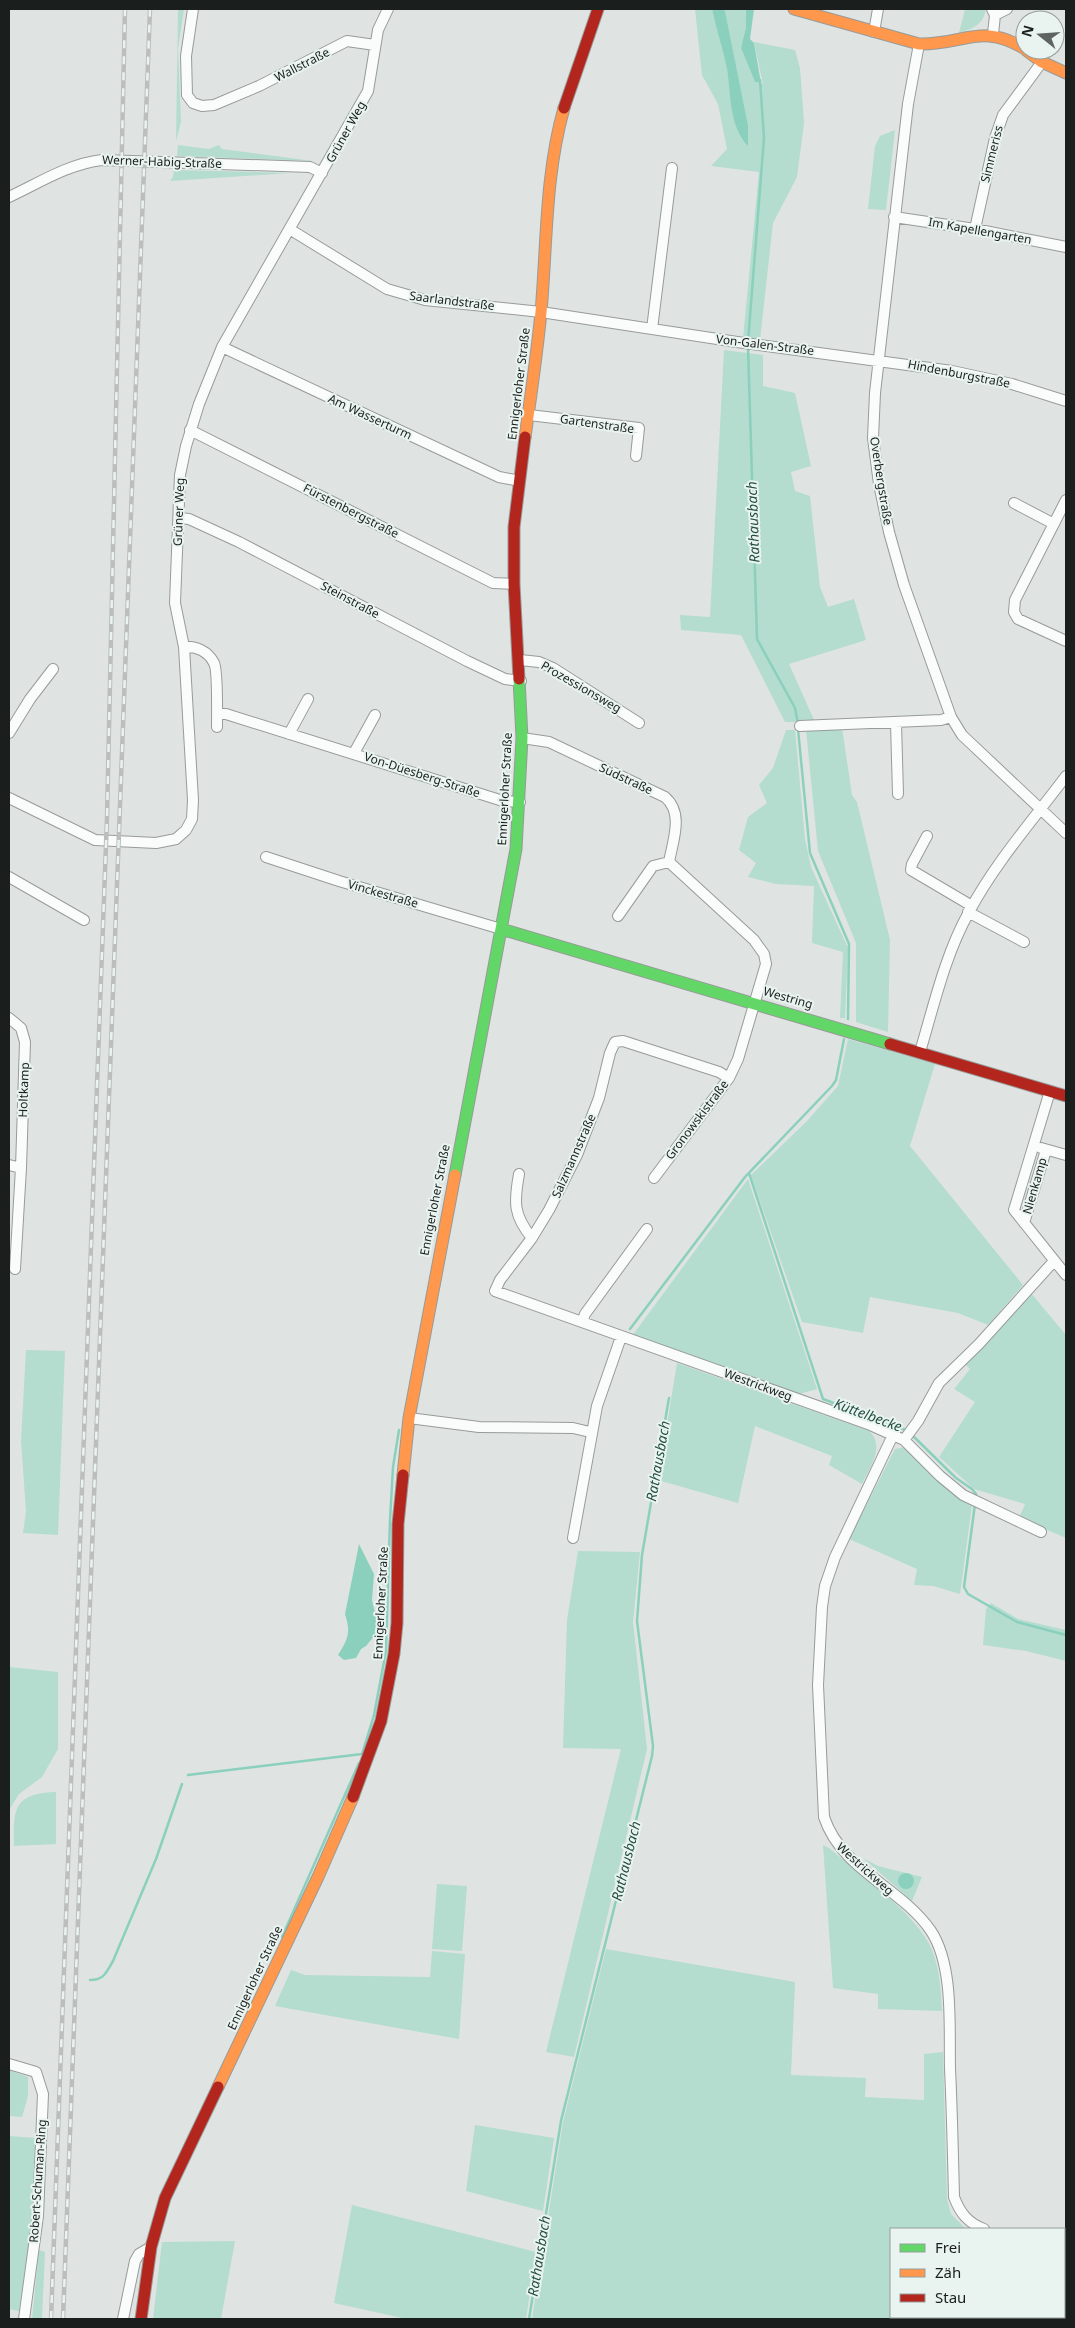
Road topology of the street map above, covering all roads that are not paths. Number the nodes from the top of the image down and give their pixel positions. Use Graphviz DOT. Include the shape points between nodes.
graph roads {
  1 [pos="193,9"];
  2 [pos="388,9"];
  3 [pos="598,9"];
  4 [pos="607,9"];
  5 [pos="794,9"];
  6 [pos="878,9"];
  7 [pos="1007,9"];
  8 [pos="993,12"];
  9 [pos="874,32"];
  10 [pos="993,34"];
  11 [pos="1015,43"];
  12 [pos="918,44"];
  13 [pos="375,46"];
  14 [pos="587,46"];
  15 [pos="1039,60"];
  16 [pos="1042,62"];
  17 [pos="1066,73"];
  18 [pos="672,168"];
  19 [pos="322,172"];
  20 [pos="9,198"];
  21 [pos="894,217"];
  22 [pos="975,229"];
  23 [pos="291,230"];
  24 [pos="1066,247"];
  25 [pos="541,312"];
  26 [pos="652,329"];
  27 [pos="222,347"];
  28 [pos="879,359"];
  29 [pos="1066,401"];
  30 [pos="529,415"];
  31 [pos="190,430"];
  32 [pos="636,456"];
  33 [pos="520,481"];
  34 [pos="1066,500"];
  35 [pos="1014,503"];
  36 [pos="179,518"];
  37 [pos="1054,524"];
  38 [pos="514,584"];
  39 [pos="1066,641"];
  40 [pos="184,648"];
  41 [pos="520,660"];
  42 [pos="53,669"];
  43 [pos="520,680"];
  44 [pos="308,699"];
  45 [pos="217,714"];
  46 [pos="375,715"];
  47 [pos="950,716"];
  48 [pos="639,723"];
  49 [pos="896,723"];
  50 [pos="800,726"];
  51 [pos="217,727"];
  52 [pos="9,733"];
  53 [pos="290,734"];
  54 [pos="522,738"];
  55 [pos="354,753"];
  56 [pos="1066,776"];
  57 [pos="898,794"];
  58 [pos="9,798"];
  59 [pos="520,802"];
  60 [pos="1040,811"];
  61 [pos="1066,833"];
  62 [pos="927,836"];
  63 [pos="266,857"];
  64 [pos="669,862"];
  65 [pos="9,877"];
  66 [pos="970,909"];
  67 [pos="618,916"];
  68 [pos="84,920"];
  69 [pos="501,929"];
  70 [pos="1024,942"];
  71 [pos="754,1003"];
  72 [pos="9,1018"];
  73 [pos="920,1052"];
  74 [pos="729,1078"];
  75 [pos="1050,1091"];
  76 [pos="1066,1096"];
  77 [pos="1033,1146"];
  78 [pos="1046,1150"];
  79 [pos="1066,1156"];
  80 [pos="9,1165"];
  81 [pos="21,1168"];
  82 [pos="519,1174"];
  83 [pos="654,1178"];
  84 [pos="1024,1223"];
  85 [pos="648,1229"];
  86 [pos="532,1238"];
  87 [pos="1054,1261"];
  88 [pos="15,1269"];
  89 [pos="1066,1275"];
  90 [pos="495,1292"];
  91 [pos="582,1322"];
  92 [pos="622,1337"];
  93 [pos="409,1418"];
  94 [pos="590,1432"];
  95 [pos="893,1436"];
  96 [pos="904,1440"];
  97 [pos="1041,1532"];
  98 [pos="573,1538"];
  99 [pos="9,2064"];
  100 [pos="982,2228"];
  101 [pos="151,2247"];
  102 [pos="24,2319"];
  103 [pos="123,2319"];
  104 [pos="141,2319"];
  1 -- 13 [label="street, Wallstraße" via="186,56 187,95 192,103 202,106 214,105 279,77 347,41"];
  2 -- 13 [label="street"];
  3 -- 14 [label="main road, Ennigerloher Straße"];
  4 -- 14 [label="main road, Ennigerloher Straße"];
  5 -- 9 [label="main road"];
  6 -- 9 [label="street"];
  7 -- 8 [label="street"];
  8 -- 10 [label="street"];
  9 -- 12 [label="main road"];
  10 -- 11 [label="main road"];
  10 -- 12 [label="main road" via="931,45"];
  12 -- 21 [label="street, Overbergstraße"];
  13 -- 19 [label="street, Grüner Weg" via="368,92"];
  14 -- 25 [label="main road, Ennigerloher Straße" via="559,126 546,217"];
  15 -- 16 [label="main road"];
  16 -- 17 [label="main road"];
  16 -- 22 [label="street, Simmeriss" via="1003,115"];
  18 -- 26 [label="street"];
  19 -- 20 [label="street, Werner-Habig-Straße" via="310,167 102,160 68,168"];
  19 -- 23 [label="street, Grüner Weg"];
  21 -- 22 [label="street, Im Kapellengarten"];
  21 -- 28 [label="street, Overbergstraße"];
  22 -- 24 [label="street, Im Kapellengarten"];
  23 -- 25 [label="street, Saarlandstraße" via="387,289 405,296"];
  23 -- 27 [label="street, Grüner Weg"];
  25 -- 26 [label="street, Von-Galen-Straße"];
  25 -- 30 [label="main road, Ennigerloher Straße"];
  26 -- 28 [label="street, Von-Galen-Straße"];
  27 -- 31 [label="street, Grüner Weg"];
  27 -- 33 [label="street, Am Wasserturm" via="499,477"];
  28 -- 29 [label="street, Hindenburgstraße" via="984,377"];
  28 -- 47 [label="street, Overbergstraße" via="873,438 879,484 904,585"];
  30 -- 32 [label="street, Gartenstraße" via="639,428"];
  30 -- 33 [label="main road, Ennigerloher Straße"];
  31 -- 36 [label="street, Grüner Weg" via="180,475"];
  31 -- 38 [label="street, Fürstenbergstraße" via="494,582"];
  33 -- 38 [label="main road, Ennigerloher Straße" via="514,527"];
  34 -- 37 [label="street"];
  35 -- 37 [label="street"];
  36 -- 40 [label="street, Grüner Weg" via="175,604"];
  36 -- 43 [label="street, Steinstraße" via="189,519 239,542 505,679"];
  37 -- 39 [label="street" via="1015,600 1014,612 1018,619"];
  38 -- 41 [label="main road, Ennigerloher Straße"];
  40 -- 45 [label="street" via="193,646 215,663"];
  40 -- 58 [label="street, Grüner Weg" via="193,812 190,825 178,838 156,843 95,840"];
  41 -- 43 [label="main road, Ennigerloher Straße"];
  41 -- 48 [label="street, Prozessionsweg" via="539,662 553,668"];
  42 -- 52 [label="street"];
  43 -- 54 [label="main road, Ennigerloher Straße"];
  44 -- 53 [label="street"];
  45 -- 51 [label="street"];
  45 -- 53 [label="street, Von-Düesberg-Straße"];
  46 -- 55 [label="street, Von-Düesberg-Straße"];
  47 -- 49 [label="street" via="941,720"];
  47 -- 60 [label="street, Overbergstraße" via="962,735"];
  49 -- 50 [label="street"];
  49 -- 57 [label="street"];
  53 -- 55 [label="street, Von-Düesberg-Straße"];
  54 -- 59 [label="main road, Ennigerloher Straße"];
  54 -- 64 [label="street, Südstraße" via="549,742 665,797 672,803 677,819"];
  55 -- 59 [label="street, Von-Düesberg-Straße" via="503,800"];
  56 -- 60 [label="street"];
  59 -- 69 [label="main road, Ennigerloher Straße" via="516,849"];
  60 -- 61 [label="street, Overbergstraße"];
  60 -- 66 [label="street"];
  62 -- 66 [label="street" via="911,870"];
  63 -- 69 [label="street, Vinckestraße"];
  64 -- 67 [label="street" via="653,866"];
  64 -- 71 [label="street" via="754,940 764,954 766,964"];
  65 -- 68 [label="street"];
  66 -- 70 [label="street"];
  66 -- 73 [label="street" via="947,962"];
  69 -- 71 [label="main road, Westring"];
  69 -- 93 [label="main road, Ennigerloher Straße"];
  71 -- 73 [label="main road, Westring"];
  71 -- 74 [label="street, Gronowskistraße" via="738,1059"];
  72 -- 81 [label="street, Holtkamp" via="22,1028 25,1042"];
  73 -- 75 [label="main road, Westring"];
  74 -- 83 [label="street, Gronowskistraße"];
  74 -- 86 [label="street, Salzmannstraße" via="719,1072 615,1042 586,1134 564,1182"];
  75 -- 76 [label="main road, Westring"];
  75 -- 77 [label="street, Nienkamp"];
  77 -- 78 [label="street, Nienkamp"];
  77 -- 84 [label="street, Nienkamp" via="1014,1210"];
  78 -- 79 [label="street, Nienkamp"];
  78 -- 84 [label="street, Nienkamp"];
  80 -- 81 [label="street"];
  81 -- 88 [label="street, Holtkamp"];
  82 -- 86 [label="street" via="515,1210 521,1225"];
  84 -- 87 [label="street, Nienkamp"];
  85 -- 91 [label="street"];
  86 -- 90 [label="street, Salzmannstraße" via="500,1280"];
  87 -- 89 [label="street, Nienkamp"];
  87 -- 96 [label="street" via="939,1383"];
  90 -- 91 [label="street, Westrickweg"];
  91 -- 92 [label="street, Westrickweg"];
  92 -- 94 [label="street" via="596,1406"];
  92 -- 95 [label="street, Westrickweg" via="868,1424"];
  93 -- 94 [label="street" via="480,1427 573,1428"];
  93 -- 101 [label="main road, Ennigerloher Straße" via="398,1524 395,1647 381,1721 357,1789 318,1877 165,2198"];
  94 -- 98 [label="street"];
  95 -- 96 [label="street, Westrickweg"];
  95 -- 100 [label="street, Westrickweg" via="835,1557 825,1586 818,1686 824,1817 829,1833 838,1845 912,1910 931,1931 940,1949 948,2005 954,2197 968,2220"];
  96 -- 97 [label="street, Westrickweg" via="963,1495"];
  99 -- 102 [label="street, Robert-Schuman-Ring" via="36,2072 43,2094 38,2216"];
  101 -- 103 [label="street" via="139,2254 135,2261"];
  101 -- 104 [label="main road, Ennigerloher Straße"];
}
